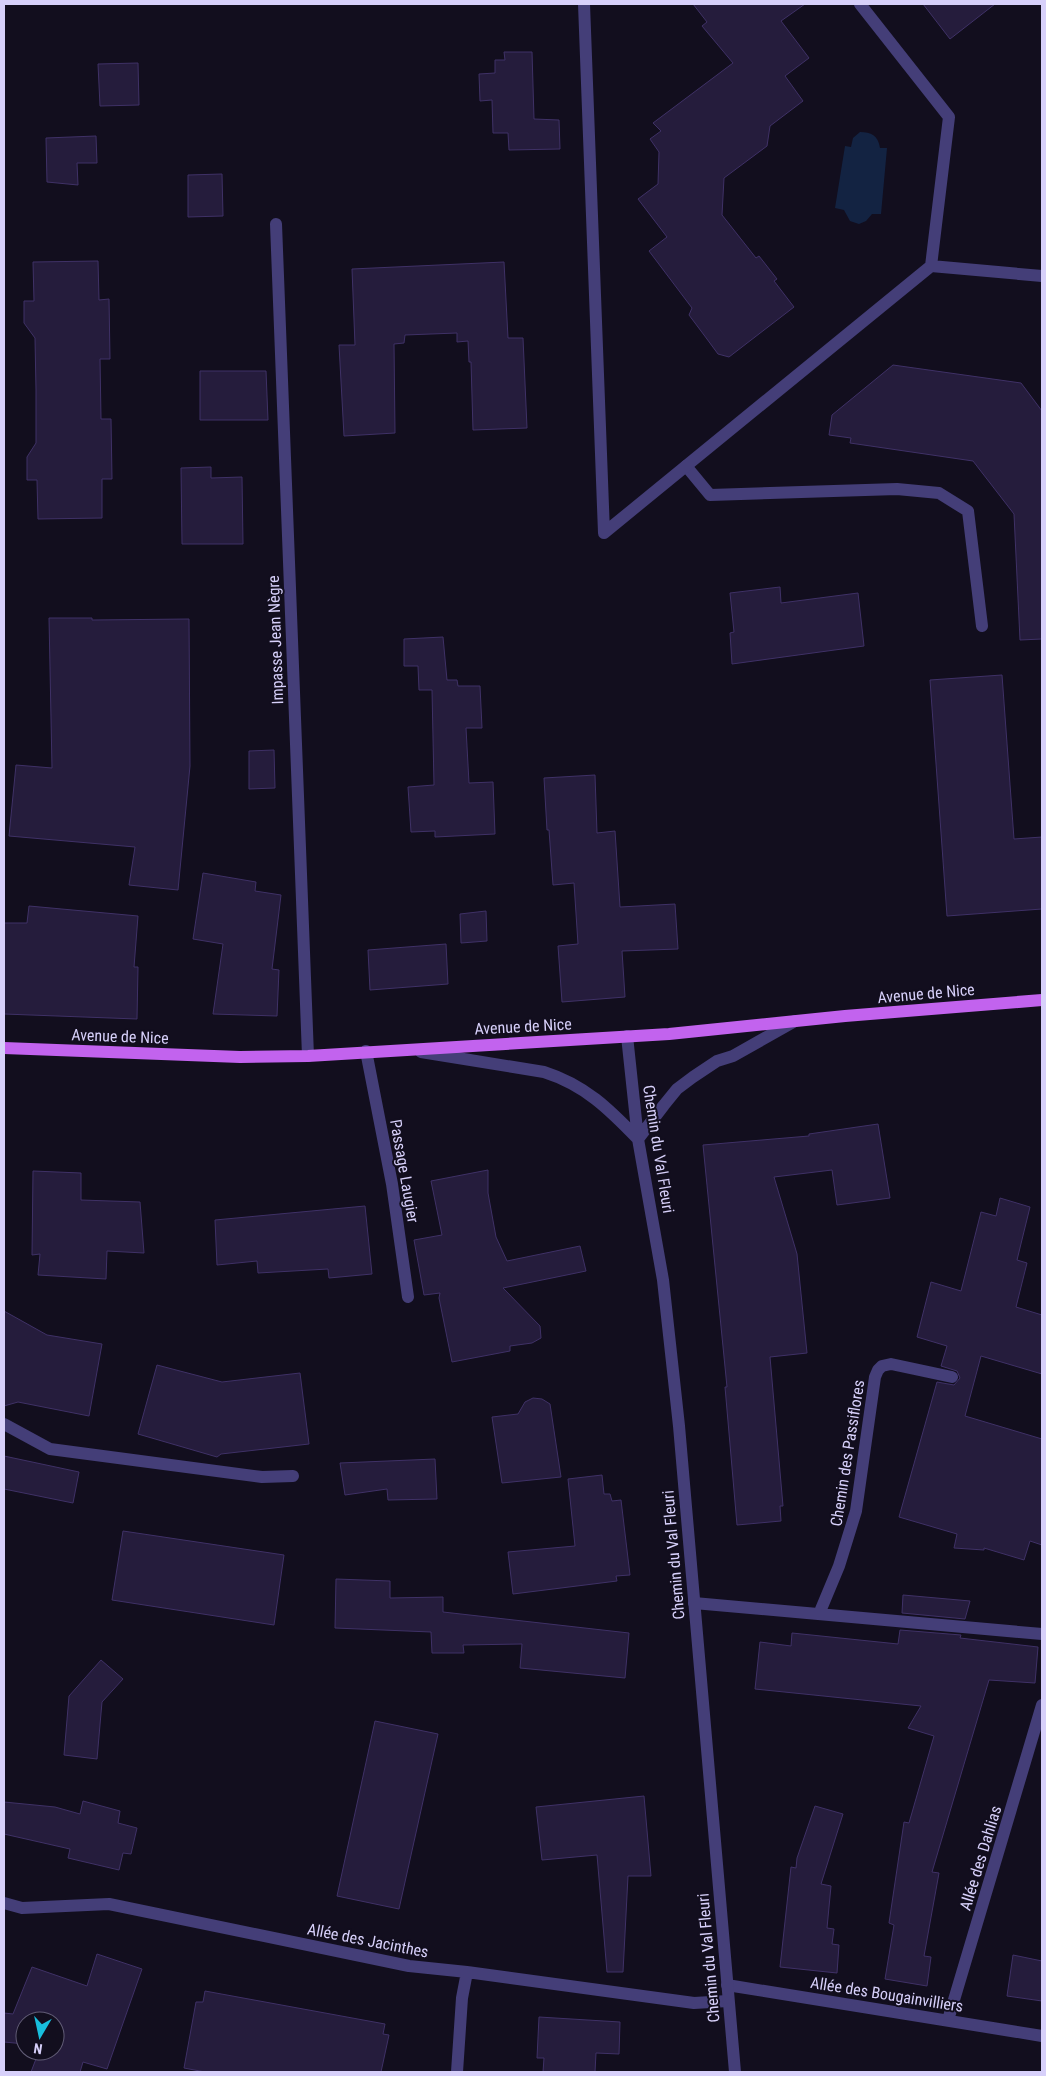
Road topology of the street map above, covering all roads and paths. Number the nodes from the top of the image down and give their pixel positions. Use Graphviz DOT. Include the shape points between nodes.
graph roads {
  1 [pos="584,4"];
  2 [pos="860,4"];
  3 [pos="276,224"];
  4 [pos="931,266"];
  5 [pos="1042,276"];
  6 [pos="686,466"];
  7 [pos="982,626"];
  8 [pos="1042,1000"];
  9 [pos="795,1021"];
  10 [pos="627,1036"];
  11 [pos="4,1048"];
  12 [pos="401,1049"];
  13 [pos="366,1051"];
  14 [pos="308,1056"];
  15 [pos="638,1139"];
  16 [pos="408,1297"];
  17 [pos="952,1377"];
  18 [pos="4,1424"];
  19 [pos="292,1476"];
  20 [pos="694,1604"];
  21 [pos="819,1614"];
  22 [pos="1042,1634"];
  23 [pos="1042,1705"];
  24 [pos="4,1903"];
  25 [pos="467,1972"];
  26 [pos="727,1985"];
  27 [pos="728,2001"];
  28 [pos="948,2020"];
  29 [pos="1042,2036"];
  30 [pos="457,2072"];
  31 [pos="735,2072"];
  1 -- 6 [label="street" via="604,533"];
  2 -- 4 [label="street" via="949,117"];
  3 -- 14 [label="street, Impasse Jean Nègre"];
  4 -- 5 [label="street"];
  4 -- 6 [label="street"];
  6 -- 7 [label="street" via="710,495 897,489 939,493 968,512"];
  8 -- 9 [label="main road, Avenue de Nice"];
  9 -- 10 [label="main road, Avenue de Nice"];
  9 -- 15 [label="street" via="733,1056 717,1061 677,1089"];
  10 -- 12 [label="main road, Avenue de Nice"];
  10 -- 15 [label="street, Chemin du Val Fleuri"];
  11 -- 14 [label="main road, Avenue de Nice" via="201,1056"];
  12 -- 13 [label="main road, Avenue de Nice"];
  12 -- 15 [label="street" via="562,1077 605,1105"];
  13 -- 14 [label="main road, Avenue de Nice"];
  13 -- 16 [label="street, Passage Laugier" via="392,1184"];
  15 -- 20 [label="street, Chemin du Val Fleuri" via="663,1280"];
  17 -- 21 [label="street, Chemin des Passiflores" via="891,1364 878,1370 856,1511 839,1566"];
  18 -- 19 [label="street" via="50,1449 262,1477"];
  20 -- 21 [label="street"];
  20 -- 26 [label="street, Chemin du Val Fleuri"];
  21 -- 22 [label="street"];
  23 -- 28 [label="street, Allée des Dahlias"];
  24 -- 25 [label="street, Allée des Jacinthes" via="22,1908 109,1904 409,1966"];
  25 -- 27 [label="street, Allée des Jacinthes" via="694,2003"];
  25 -- 30 [label="street"];
  26 -- 27 [label="street, Chemin du Val Fleuri"];
  26 -- 28 [label="street, Allée des Bougainvilliers"];
  27 -- 31 [label="street, Chemin du Val Fleuri"];
  28 -- 29 [label="street, Allée des Bougainvilliers"];
}
